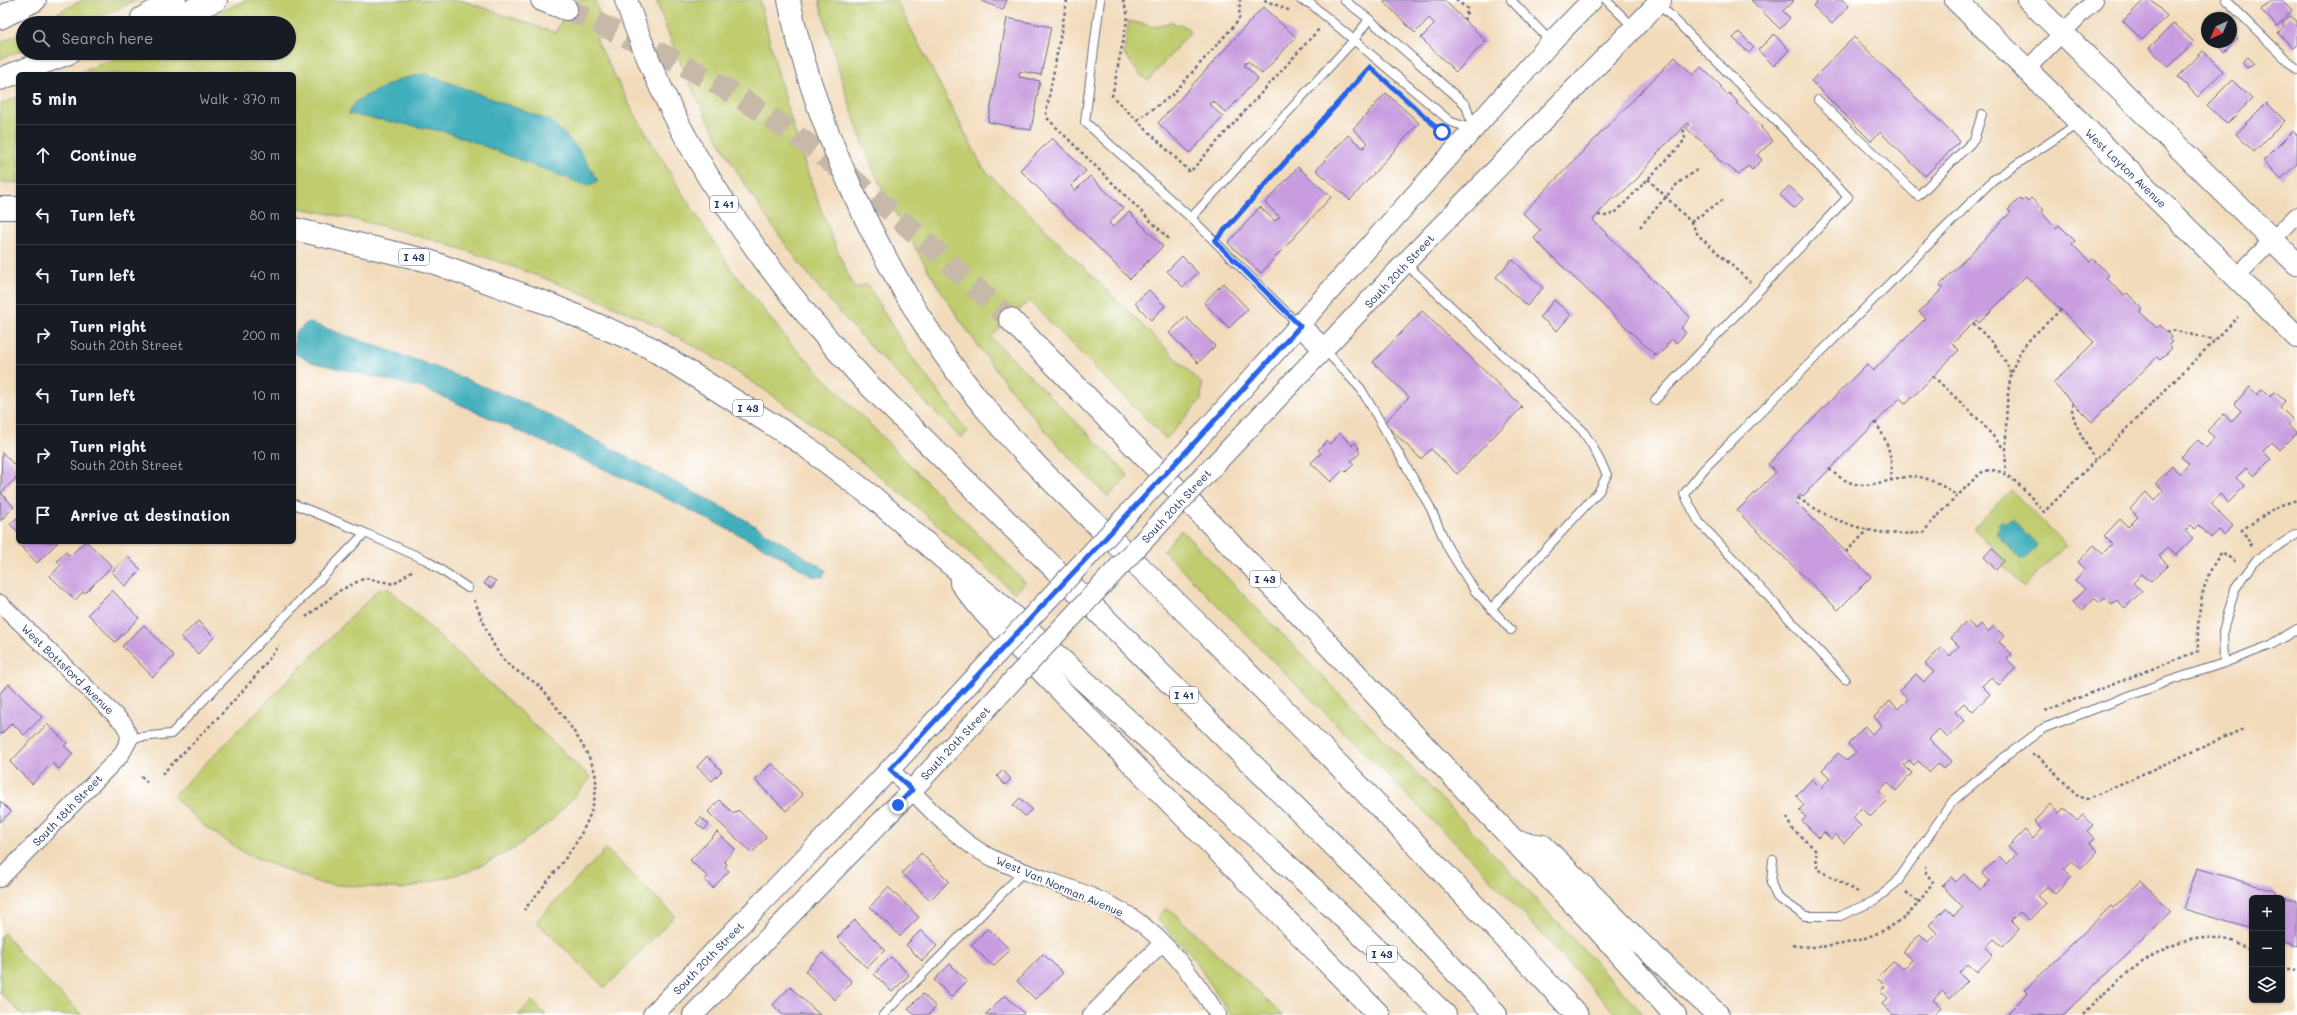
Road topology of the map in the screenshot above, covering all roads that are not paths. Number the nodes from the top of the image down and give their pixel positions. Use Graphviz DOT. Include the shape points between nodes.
graph roads {
  1 [pos="35,0"];
  2 [pos="175,0"];
  3 [pos="216,0"];
  4 [pos="542,0"];
  5 [pos="626,0"];
  6 [pos="789,0"];
  7 [pos="1100,0"];
  8 [pos="1301,0"];
  9 [pos="1344,0"];
  10 [pos="1511,0"];
  11 [pos="1592,0"];
  12 [pos="1606,0"];
  13 [pos="1956,0"];
  14 [pos="2029,0"];
  15 [pos="2095,0"];
  16 [pos="2226,0"];
  17 [pos="1659,2"];
  18 [pos="566,9"];
  19 [pos="146,16"];
  20 [pos="178,16"];
  21 [pos="0,18"];
  22 [pos="1369,19"];
  23 [pos="1634,28"];
  24 [pos="2062,33"];
  25 [pos="1354,40"];
  26 [pos="1551,42"];
  27 [pos="50,60"];
  28 [pos="2027,69"];
  29 [pos="2297,70"];
  30 [pos="19,72"];
  31 [pos="16,73"];
  32 [pos="0,79"];
  33 [pos="1818,100"];
  34 [pos="1982,114"];
  35 [pos="2080,123"];
  36 [pos="1473,130"];
  37 [pos="0,208"];
  38 [pos="16,208"];
  39 [pos="2297,215"];
  40 [pos="1191,218"];
  41 [pos="296,229"];
  42 [pos="2272,239"];
  43 [pos="1405,263"];
  44 [pos="2297,264"];
  45 [pos="2236,277"];
  46 [pos="1010,319"];
  47 [pos="1300,326"];
  48 [pos="2297,337"];
  49 [pos="1325,350"];
  50 [pos="1655,400"];
  51 [pos="296,505"];
  52 [pos="365,532"];
  53 [pos="2297,534"];
  54 [pos="943,558"];
  55 [pos="468,588"];
  56 [pos="0,603"];
  57 [pos="1491,609"];
  58 [pos="2297,629"];
  59 [pos="1510,630"];
  60 [pos="2224,663"];
  61 [pos="1845,678"];
  62 [pos="130,738"];
  63 [pos="890,769"];
  64 [pos="912,790"];
  65 [pos="1516,842"];
  66 [pos="1773,860"];
  67 [pos="1024,871"];
  68 [pos="0,879"];
  69 [pos="1162,943"];
  70 [pos="653,1015"];
  71 [pos="693,1015"];
  72 [pos="883,1015"];
  73 [pos="1091,1015"];
  74 [pos="1218,1015"];
  75 [pos="1380,1015"];
  76 [pos="1444,1015"];
  77 [pos="1496,1015"];
  78 [pos="1578,1015"];
  79 [pos="1675,1015"];
  80 [pos="1718,1015"];
  1 -- 21 [label="main road"];
  2 -- 19 [label="main road"];
  3 -- 20 [label="main road"];
  4 -- 18 [label="main road"];
  5 -- 77 [label="main road, I 41" via="664,95 702,167 742,230 820,333 871,387 1388,899"];
  6 -- 78 [label="main road" via="794,29 826,131 868,221 901,285 942,350 988,412 1026,455 1247,672 1408,835"];
  7 -- 40 [label="lane" via="1085,122"];
  8 -- 25 [label="lane" via="1312,4"];
  9 -- 22 [label="lane"];
  10 -- 26 [label="lane"];
  11 -- 26 [label="street, South 20th Street"];
  12 -- 23 [label="lane"];
  13 -- 28 [label="main road, West Layton Avenue"];
  14 -- 24 [label="main road"];
  15 -- 24 [label="street"];
  16 -- 29 [label="lane"];
  17 -- 23 [label="street, South 20th Street"];
  17 -- 50 [label="lane" via="1848,197"];
  22 -- 25 [label="lane"];
  22 -- 36 [label="lane" via="1466,105"];
  23 -- 43 [label="street, South 20th Street"];
  24 -- 28 [label="street"];
  24 -- 42 [label="main road"];
  25 -- 36 [label="lane" via="1451,122"];
  25 -- 40 [label="lane"];
  26 -- 36 [label="street, South 20th Street"];
  27 -- 30 [label="main road"];
  28 -- 35 [label="main road, West Layton Avenue"];
  31 -- 32 [label="main road"];
  33 -- 34 [label="lane" via="1918,196 1974,140"];
  35 -- 45 [label="main road, West Layton Avenue"];
  35 -- 61 [label="lane" via="1993,180 1705,468 1684,494 1699,522"];
  36 -- 47 [label="street, South 20th Street"];
  37 -- 38 [label="main road"];
  39 -- 42 [label="street"];
  40 -- 47 [label="lane"];
  41 -- 54 [label="main road, I 43" via="429,261 549,304 650,347 800,442 874,498"];
  42 -- 44 [label="main road"];
  42 -- 45 [label="street"];
  43 -- 49 [label="street, South 20th Street"];
  43 -- 57 [label="lane" via="1582,430 1607,475 1598,491"];
  45 -- 48 [label="main road, West Layton Avenue"];
  46 -- 65 [label="main road, I 43" via="1302,617"];
  47 -- 49 [label="street"];
  47 -- 63 [label="street, South 20th Street, bridge"];
  49 -- 57 [label="lane" via="1361,389 1430,507 1448,548 1475,591"];
  49 -- 64 [label="street, South 20th Street, bridge" via="1218,461"];
  51 -- 52 [label="lane"];
  52 -- 55 [label="lane" via="426,560"];
  52 -- 62 [label="lane" via="171,734"];
  53 -- 60 [label="lane" via="2256,560 2235,589 2223,631"];
  54 -- 75 [label="main road" via="984,612"];
  54 -- 76 [label="main road, I 43" via="994,599 1313,888"];
  56 -- 62 [label="street, West Bottsford Avenue" via="124,724"];
  57 -- 59 [label="lane"];
  58 -- 60 [label="lane" via="2271,645"];
  60 -- 66 [label="lane" via="2044,728 2002,759 1952,802 1896,883 1874,901 1840,916 1805,916 1777,898 1771,883"];
  62 -- 68 [label="street, South 18th Street" via="121,755"];
  63 -- 64 [label="street, West Van Norman Avenue"];
  63 -- 70 [label="street, South 20th Street"];
  64 -- 67 [label="street, West Van Norman Avenue" via="972,846 990,857"];
  64 -- 71 [label="street, South 20th Street"];
  65 -- 79 [label="main road, I 43"];
  65 -- 80 [label="main road" via="1543,846 1642,946"];
  67 -- 69 [label="street, West Van Norman Avenue" via="1113,907 1133,918"];
  67 -- 72 [label="lane"];
  69 -- 73 [label="street"];
  69 -- 74 [label="street, West Van Norman Avenue" via="1201,989"];
}
